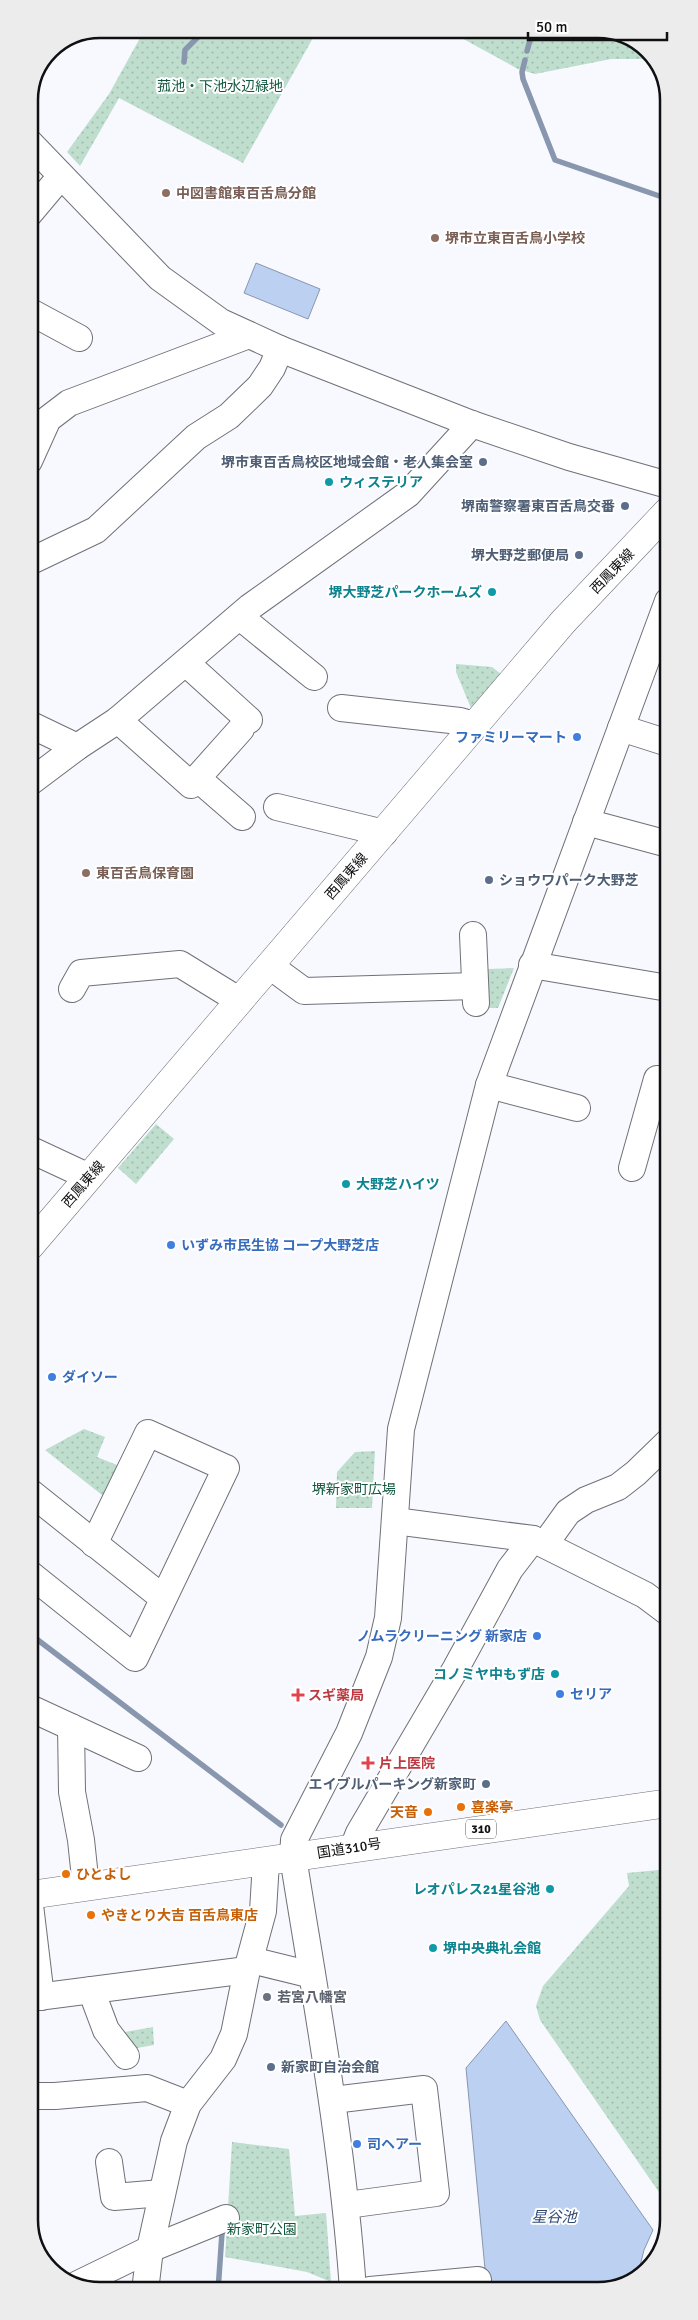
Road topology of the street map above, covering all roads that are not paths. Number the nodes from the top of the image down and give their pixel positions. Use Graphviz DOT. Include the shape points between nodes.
graph roads {
  1 [pos="38,152"];
  2 [pos="61,176"];
  3 [pos="38,203"];
  4 [pos="38,316"];
  5 [pos="249,335"];
  6 [pos="79,338"];
  7 [pos="280,349"];
  8 [pos="472,424"];
  9 [pos="38,441"];
  10 [pos="660,483"];
  11 [pos="660,519"];
  12 [pos="38,558"];
  13 [pos="240,617"];
  14 [pos="660,622"];
  15 [pos="186,663"];
  16 [pos="314,677"];
  17 [pos="341,708"];
  18 [pos="118,720"];
  19 [pos="474,725"];
  20 [pos="38,728"];
  21 [pos="620,728"];
  22 [pos="660,740"];
  23 [pos="77,746"];
  24 [pos="38,776"];
  25 [pos="197,778"];
  26 [pos="278,807"];
  27 [pos="242,817"];
  28 [pos="586,822"];
  29 [pos="384,832"];
  30 [pos="660,842"];
  31 [pos="474,935"];
  32 [pos="532,965"];
  33 [pos="270,966"];
  34 [pos="660,987"];
  35 [pos="72,989"];
  36 [pos="240,1000"];
  37 [pos="660,1079"];
  38 [pos="489,1085"];
  39 [pos="577,1108"];
  40 [pos="38,1153"];
  41 [pos="632,1168"];
  42 [pos="89,1177"];
  43 [pos="38,1235"];
  44 [pos="660,1453"];
  45 [pos="38,1498"];
  46 [pos="395,1521"];
  47 [pos="539,1542"];
  48 [pos="94,1544"];
  49 [pos="38,1580"];
  50 [pos="163,1598"];
  51 [pos="660,1606"];
  52 [pos="38,1712"];
  53 [pos="71,1727"];
  54 [pos="138,1758"];
  55 [pos="660,1804"];
  56 [pos="353,1848"];
  57 [pos="293,1857"];
  58 [pos="266,1862"];
  59 [pos="86,1887"];
  60 [pos="38,1894"];
  61 [pos="249,1965"];
  62 [pos="312,1975"];
  63 [pos="91,1990"];
  64 [pos="38,1997"];
  65 [pos="126,2056"];
  66 [pos="38,2096"];
  67 [pos="332,2100"];
  68 [pos="188,2104"];
  69 [pos="109,2162"];
  70 [pos="162,2193"];
  71 [pos="347,2205"];
  72 [pos="226,2218"];
  73 [pos="150,2249"];
  74 [pos="86,2280"];
  75 [pos="478,2280"];
  76 [pos="146,2282"];
  77 [pos="352,2282"];
  78 [pos="466,2282"];
  1 -- 2 [label="street"];
  2 -- 3 [label="street"];
  2 -- 5 [label="street" via="160,278 221,322"];
  4 -- 6 [label="street"];
  5 -- 7 [label="street"];
  5 -- 9 [label="street" via="70,403 48,419"];
  7 -- 8 [label="street"];
  7 -- 12 [label="street" via="260,386 229,416 196,437 96,530"];
  8 -- 10 [label="street" via="569,457"];
  8 -- 13 [label="street" via="408,494"];
  11 -- 19 [label="main road, 西鳳東線" via="563,622"];
  13 -- 15 [label="street"];
  13 -- 16 [label="street"];
  14 -- 21 [label="street"];
  15 -- 18 [label="street"];
  15 -- 25 [label="street" via="245,724"];
  17 -- 19 [label="street"];
  18 -- 23 [label="street"];
  18 -- 25 [label="street" via="191,785"];
  19 -- 29 [label="main road, 西鳳東線"];
  20 -- 23 [label="street"];
  21 -- 22 [label="street"];
  21 -- 28 [label="street"];
  23 -- 24 [label="street"];
  25 -- 27 [label="street"];
  26 -- 29 [label="street"];
  28 -- 30 [label="street"];
  28 -- 32 [label="street"];
  29 -- 33 [label="main road, 西鳳東線"];
  31 -- 33 [label="street" via="475,995 304,992"];
  32 -- 34 [label="street"];
  32 -- 38 [label="street"];
  33 -- 36 [label="main road, 西鳳東線"];
  35 -- 36 [label="street" via="81,973 180,964"];
  36 -- 42 [label="main road, 西鳳東線"];
  37 -- 41 [label="street" via="657,1079"];
  38 -- 39 [label="street"];
  38 -- 46 [label="street" via="401,1429"];
  40 -- 42 [label="street"];
  42 -- 43 [label="main road, 西鳳東線"];
  44 -- 47 [label="street" via="618,1487 586,1500 568,1512"];
  45 -- 48 [label="street"];
  46 -- 47 [label="street"];
  46 -- 57 [label="street" via="388,1618 379,1657 349,1733 294,1840"];
  47 -- 51 [label="street" via="645,1595"];
  47 -- 56 [label="street" via="510,1569"];
  48 -- 50 [label="street"];
  48 -- 50 [label="street" via="148,1433 226,1468"];
  49 -- 50 [label="street" via="135,1658"];
  52 -- 53 [label="street"];
  53 -- 54 [label="street"];
  53 -- 59 [label="street" via="72,1792"];
  55 -- 56 [label="main road, 国道310号 / 310"];
  56 -- 57 [label="main road, 国道310号 / 310"];
  57 -- 58 [label="main road, 国道310号 / 310"];
  57 -- 62 [label="street"];
  58 -- 59 [label="main road, 国道310号 / 310"];
  58 -- 61 [label="street" via="263,1911"];
  59 -- 60 [label="main road, 国道310号 / 310"];
  61 -- 62 [label="street"];
  61 -- 63 [label="street"];
  61 -- 68 [label="street" via="234,2034 223,2059"];
  62 -- 67 [label="street"];
  63 -- 64 [label="street"];
  63 -- 65 [label="street" via="106,2030"];
  66 -- 68 [label="street" via="147,2088"];
  67 -- 71 [label="street"];
  67 -- 71 [label="street" via="424,2089 436,2193"];
  68 -- 70 [label="street" via="174,2141"];
  69 -- 70 [label="street" via="114,2198"];
  70 -- 73 [label="street"];
  71 -- 77 [label="street"];
  72 -- 73 [label="street"];
  73 -- 74 [label="street"];
  73 -- 76 [label="street"];
  75 -- 78 [label="street"];
}
